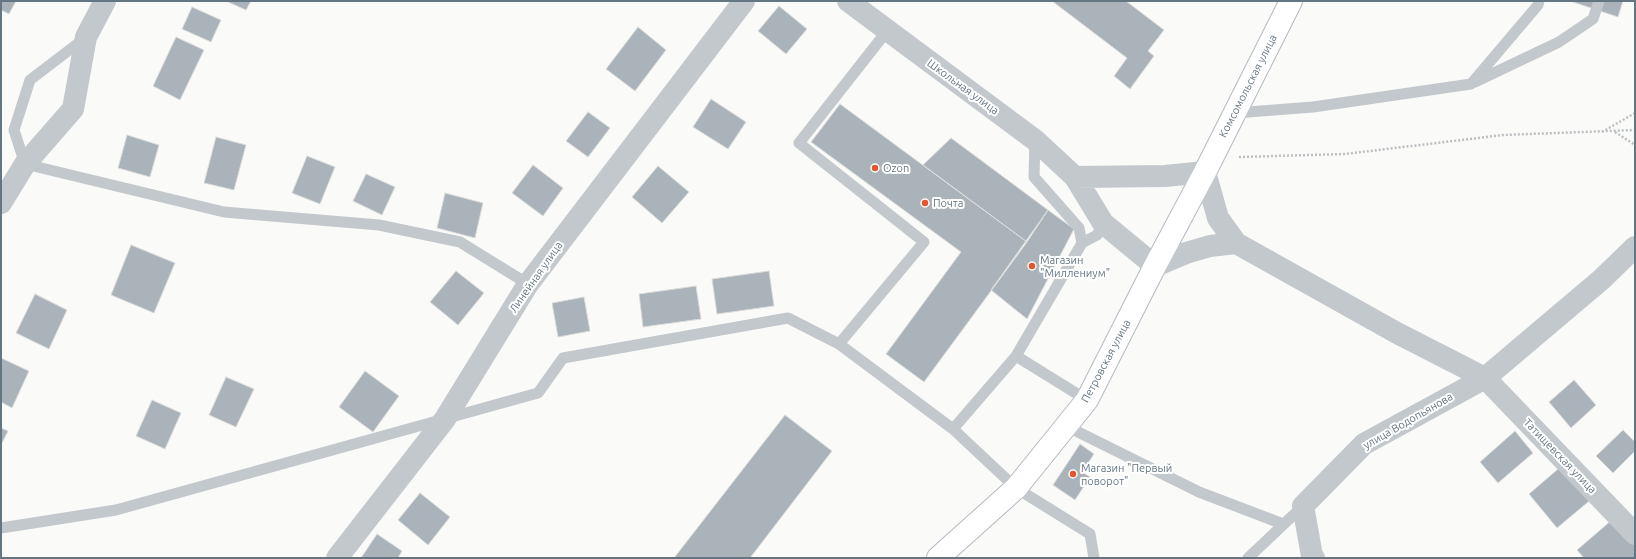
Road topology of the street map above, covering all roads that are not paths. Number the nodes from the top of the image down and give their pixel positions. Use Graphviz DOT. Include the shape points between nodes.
graph roads {
  1 [pos="105,1"];
  2 [pos="744,1"];
  3 [pos="848,1"];
  4 [pos="1292,1"];
  5 [pos="1539,1"];
  6 [pos="1599,1"];
  7 [pos="887,31"];
  8 [pos="86,37"];
  9 [pos="1471,84"];
  10 [pos="1235,113"];
  11 [pos="1035,140"];
  12 [pos="25,164"];
  13 [pos="1209,165"];
  14 [pos="1075,177"];
  15 [pos="1,203"];
  16 [pos="1103,223"];
  17 [pos="1082,243"];
  18 [pos="1236,243"];
  19 [pos="1635,247"];
  20 [pos="1154,266"];
  21 [pos="528,284"];
  22 [pos="839,344"];
  23 [pos="1016,356"];
  24 [pos="1485,378"];
  25 [pos="1087,400"];
  26 [pos="445,419"];
  27 [pos="1066,426"];
  28 [pos="953,429"];
  29 [pos="1016,488"];
  30 [pos="1303,506"];
  31 [pos="1284,524"];
  32 [pos="1,528"];
  33 [pos="1635,534"];
  34 [pos="1313,557"];
  35 [pos="337,558"];
  36 [pos="938,558"];
  37 [pos="1094,558"];
  38 [pos="1248,558"];
  1 -- 8 [label="street"];
  2 -- 21 [label="street, Линейная улица"];
  3 -- 7 [label="street, Школьная улица"];
  4 -- 10 [label="main road, Комсомольская улица"];
  5 -- 9 [label="lane"];
  6 -- 9 [label="lane" via="1593,19 1559,42"];
  7 -- 11 [label="street, Школьная улица"];
  7 -- 22 [label="lane" via="799,143 924,242"];
  8 -- 12 [label="street" via="73,109"];
  8 -- 12 [label="lane" via="30,80 14,130"];
  9 -- 10 [label="lane" via="1313,107"];
  10 -- 13 [label="main road, Комсомольская улица"];
  11 -- 14 [label="street, Школьная улица"];
  11 -- 17 [label="lane" via="1034,177 1079,228"];
  12 -- 15 [label="street"];
  12 -- 21 [label="lane" via="224,212 379,225 460,242"];
  13 -- 14 [label="street" via="1165,176"];
  13 -- 18 [label="street" via="1218,218"];
  13 -- 20 [label="main road, Петровская улица"];
  14 -- 16 [label="street, Школьная улица"];
  16 -- 17 [label="lane" via="1097,235"];
  16 -- 20 [label="street, Школьная улица"];
  17 -- 23 [label="lane"];
  18 -- 20 [label="street" via="1210,246"];
  18 -- 24 [label="street, Татищевская улица"];
  19 -- 24 [label="street, улица Водопьянова" via="1602,279"];
  20 -- 25 [label="main road, Петровская улица"];
  21 -- 26 [label="street, Линейная улица"];
  22 -- 26 [label="lane" via="788,318 563,358 538,393"];
  22 -- 28 [label="lane"];
  23 -- 25 [label="lane"];
  23 -- 28 [label="lane"];
  24 -- 30 [label="street, улица Водопьянова" via="1364,444"];
  24 -- 33 [label="street, Татищевская улица"];
  25 -- 27 [label="main road, Петровская улица"];
  26 -- 32 [label="lane" via="116,510"];
  26 -- 35 [label="street, Линейная улица"];
  27 -- 29 [label="main road, Петровская улица"];
  27 -- 31 [label="lane" via="1199,492"];
  28 -- 29 [label="lane"];
  29 -- 36 [label="main road, Петровская улица"];
  29 -- 37 [label="lane" via="1090,534"];
  30 -- 31 [label="lane"];
  30 -- 34 [label="street"];
  31 -- 38 [label="lane"];
}
